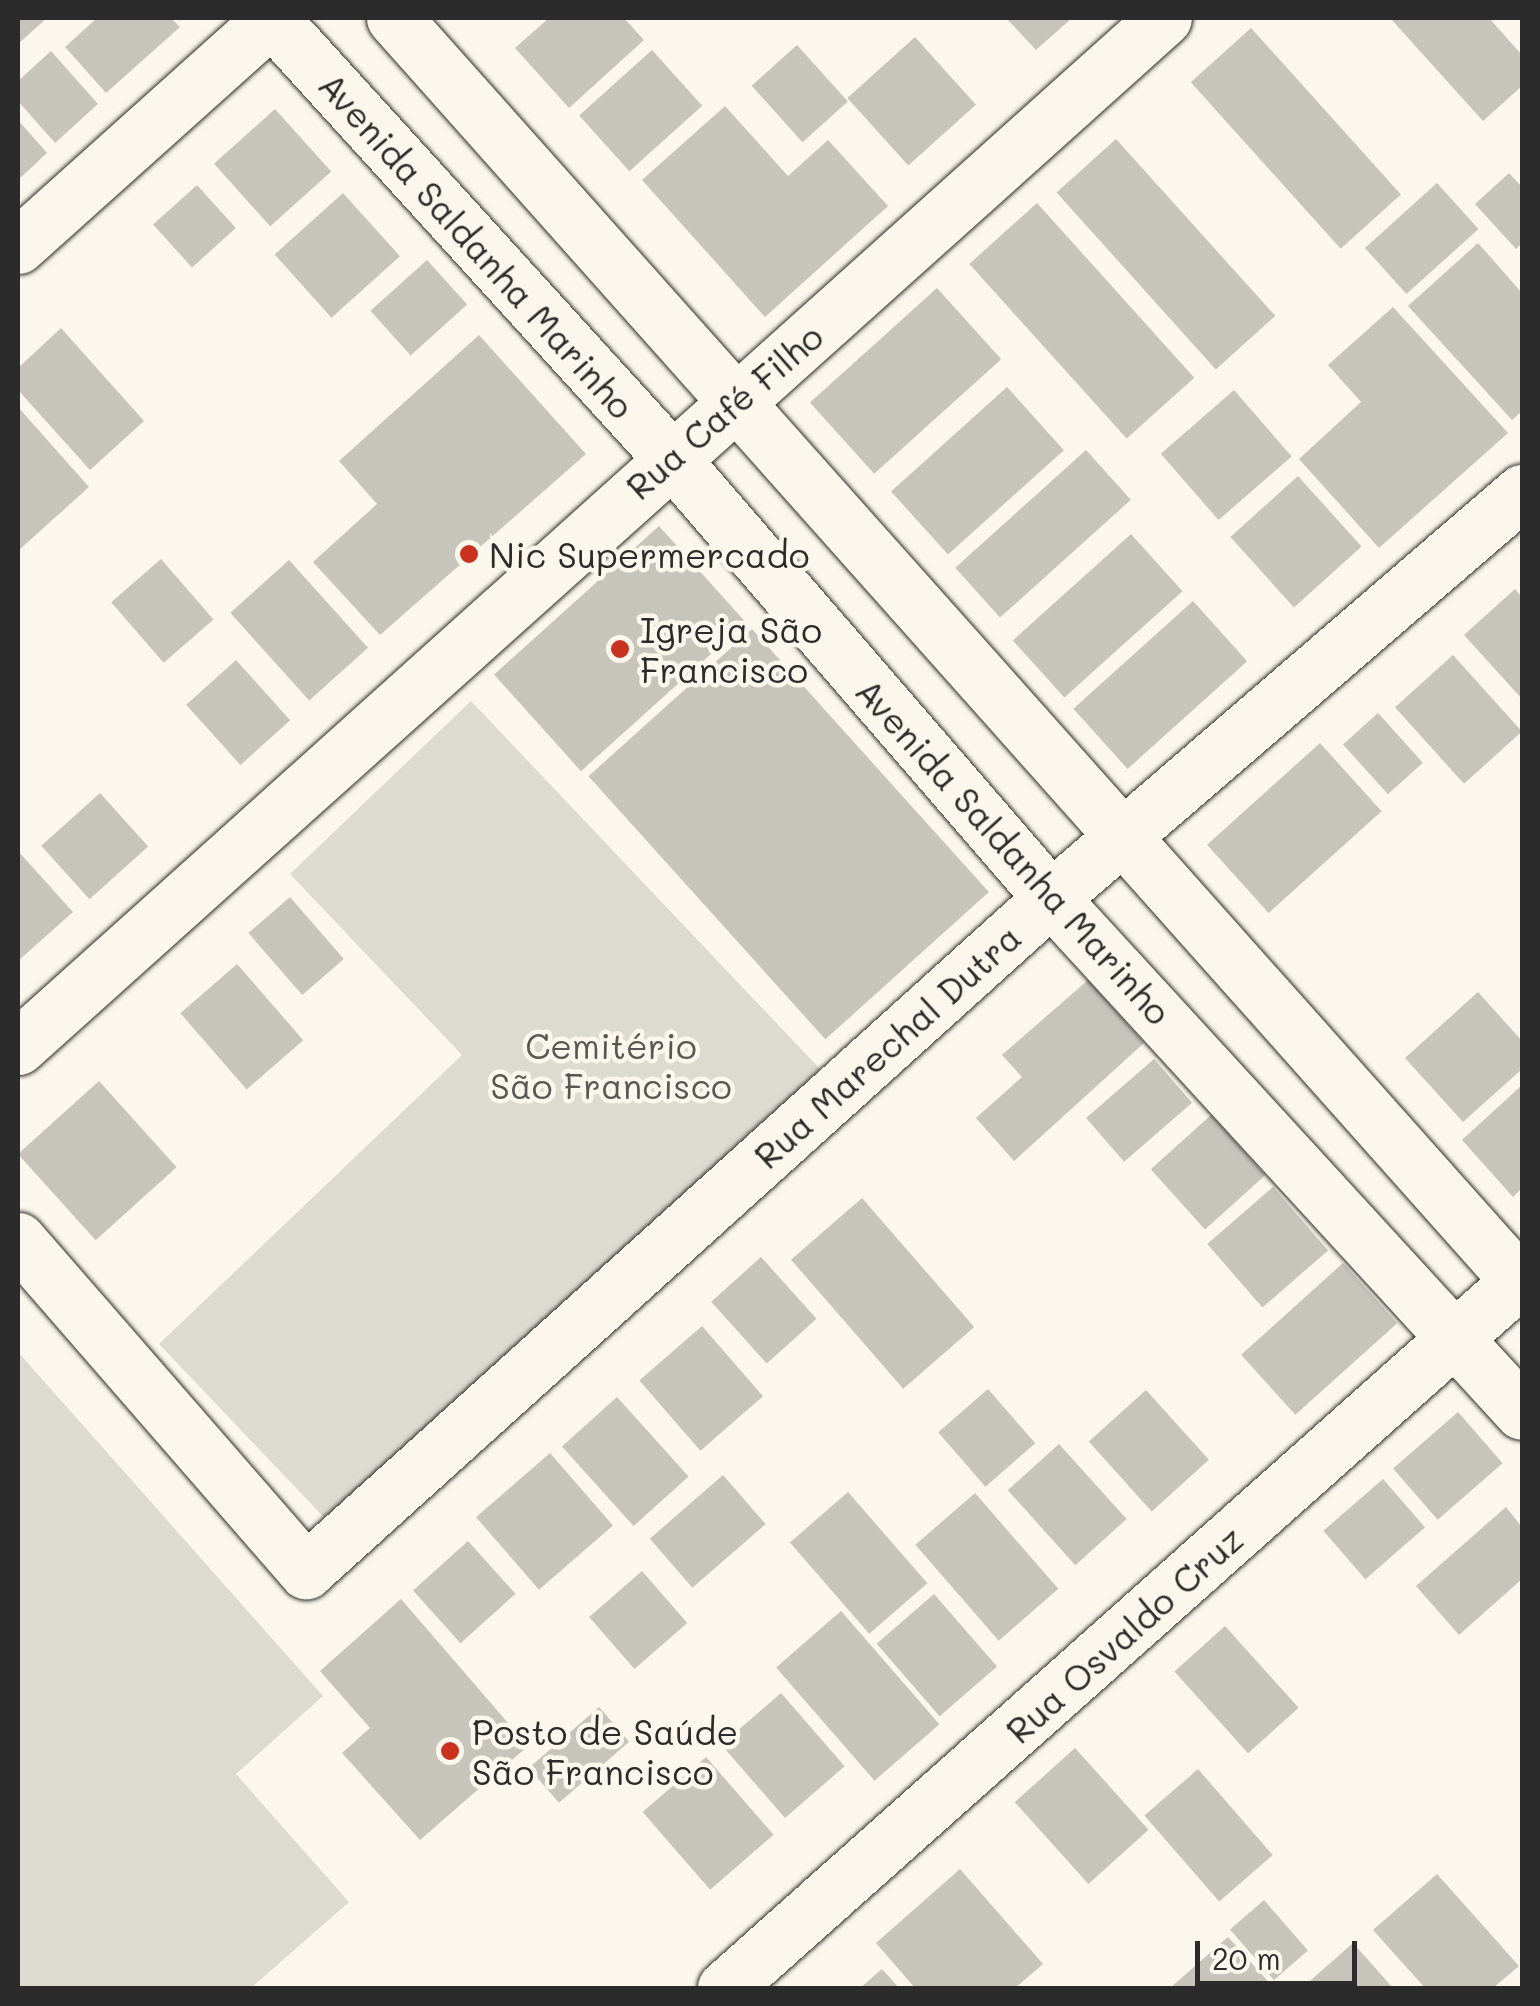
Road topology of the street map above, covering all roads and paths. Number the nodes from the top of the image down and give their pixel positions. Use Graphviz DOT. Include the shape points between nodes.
graph roads {
  1 [pos="272,18"];
  2 [pos="394,18"];
  3 [pos="1164,18"];
  4 [pos="18,246"];
  5 [pos="737,402"];
  6 [pos="670,458"];
  7 [pos="1522,492"];
  8 [pos="1122,834"];
  9 [pos="1051,898"];
  10 [pos="18,1047"];
  11 [pos="18,1240"];
  12 [pos="1521,1282"];
  13 [pos="1456,1339"];
  14 [pos="1522,1412"];
  15 [pos="725,1988"];
  1 -- 4 [label="street"];
  1 -- 6 [label="street, Avenida Saldanha Marinho"];
  2 -- 5 [label="street"];
  3 -- 5 [label="street, Rua Café Filho"];
  5 -- 6 [label="street, Rua Café Filho"];
  5 -- 8 [label="street"];
  6 -- 9 [label="street, Avenida Saldanha Marinho"];
  6 -- 10 [label="street, Rua Café Filho"];
  7 -- 8 [label="street, Rua Marechal Dutra"];
  8 -- 9 [label="street, Rua Marechal Dutra"];
  8 -- 12 [label="street"];
  9 -- 11 [label="street, Rua Marechal Dutra" via="306,1571"];
  9 -- 13 [label="street, Avenida Saldanha Marinho"];
  12 -- 13 [label="street, Rua Osvaldo Cruz"];
  13 -- 14 [label="street, Avenida Saldanha Marinho"];
  13 -- 15 [label="street, Rua Osvaldo Cruz"];
}
